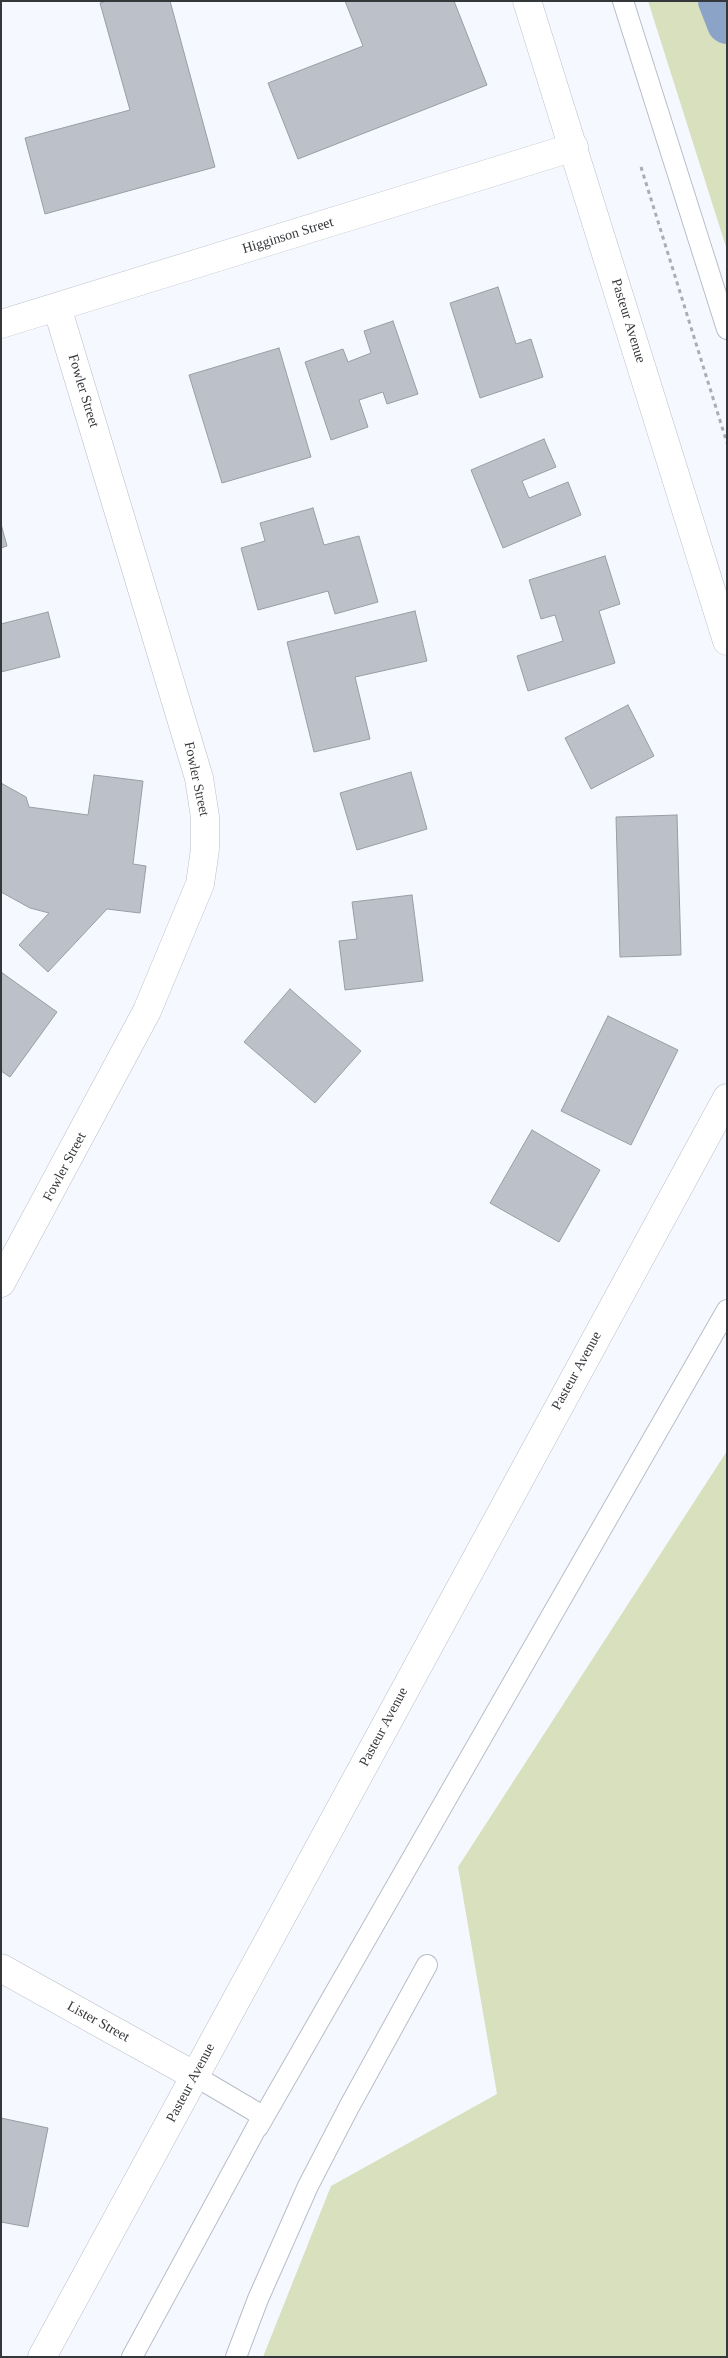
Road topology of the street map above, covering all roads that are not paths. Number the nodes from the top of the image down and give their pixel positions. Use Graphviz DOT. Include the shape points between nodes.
graph roads {
  1 [pos="527,1"];
  2 [pos="623,1"];
  3 [pos="574,147"];
  4 [pos="57,307"];
  5 [pos="1,324"];
  6 [pos="727,330"];
  7 [pos="727,641"];
  8 [pos="727,1098"];
  9 [pos="1,1283"];
  10 [pos="727,1310"];
  11 [pos="427,1965"];
  12 [pos="1,1968"];
  13 [pos="195,2076"];
  14 [pos="258,2127"];
  15 [pos="42,2357"];
  16 [pos="132,2357"];
  17 [pos="236,2357"];
  1 -- 3 [label="street, Pasteur Avenue"];
  2 -- 6 [label="lane"];
  3 -- 4 [label="street, Higginson Street"];
  3 -- 7 [label="street, Pasteur Avenue"];
  4 -- 5 [label="street, Higginson Street"];
  4 -- 9 [label="street, Fowler Street" via="198,778 205,817 205,848 200,884 148,1011"];
  8 -- 13 [label="street, Pasteur Avenue"];
  10 -- 14 [label="lane"];
  11 -- 17 [label="lane" via="308,2186"];
  12 -- 13 [label="street, Lister Street"];
  13 -- 14 [label="lane" via="256,2112 260,2119"];
  13 -- 15 [label="street, Pasteur Avenue"];
  14 -- 16 [label="lane"];
}
